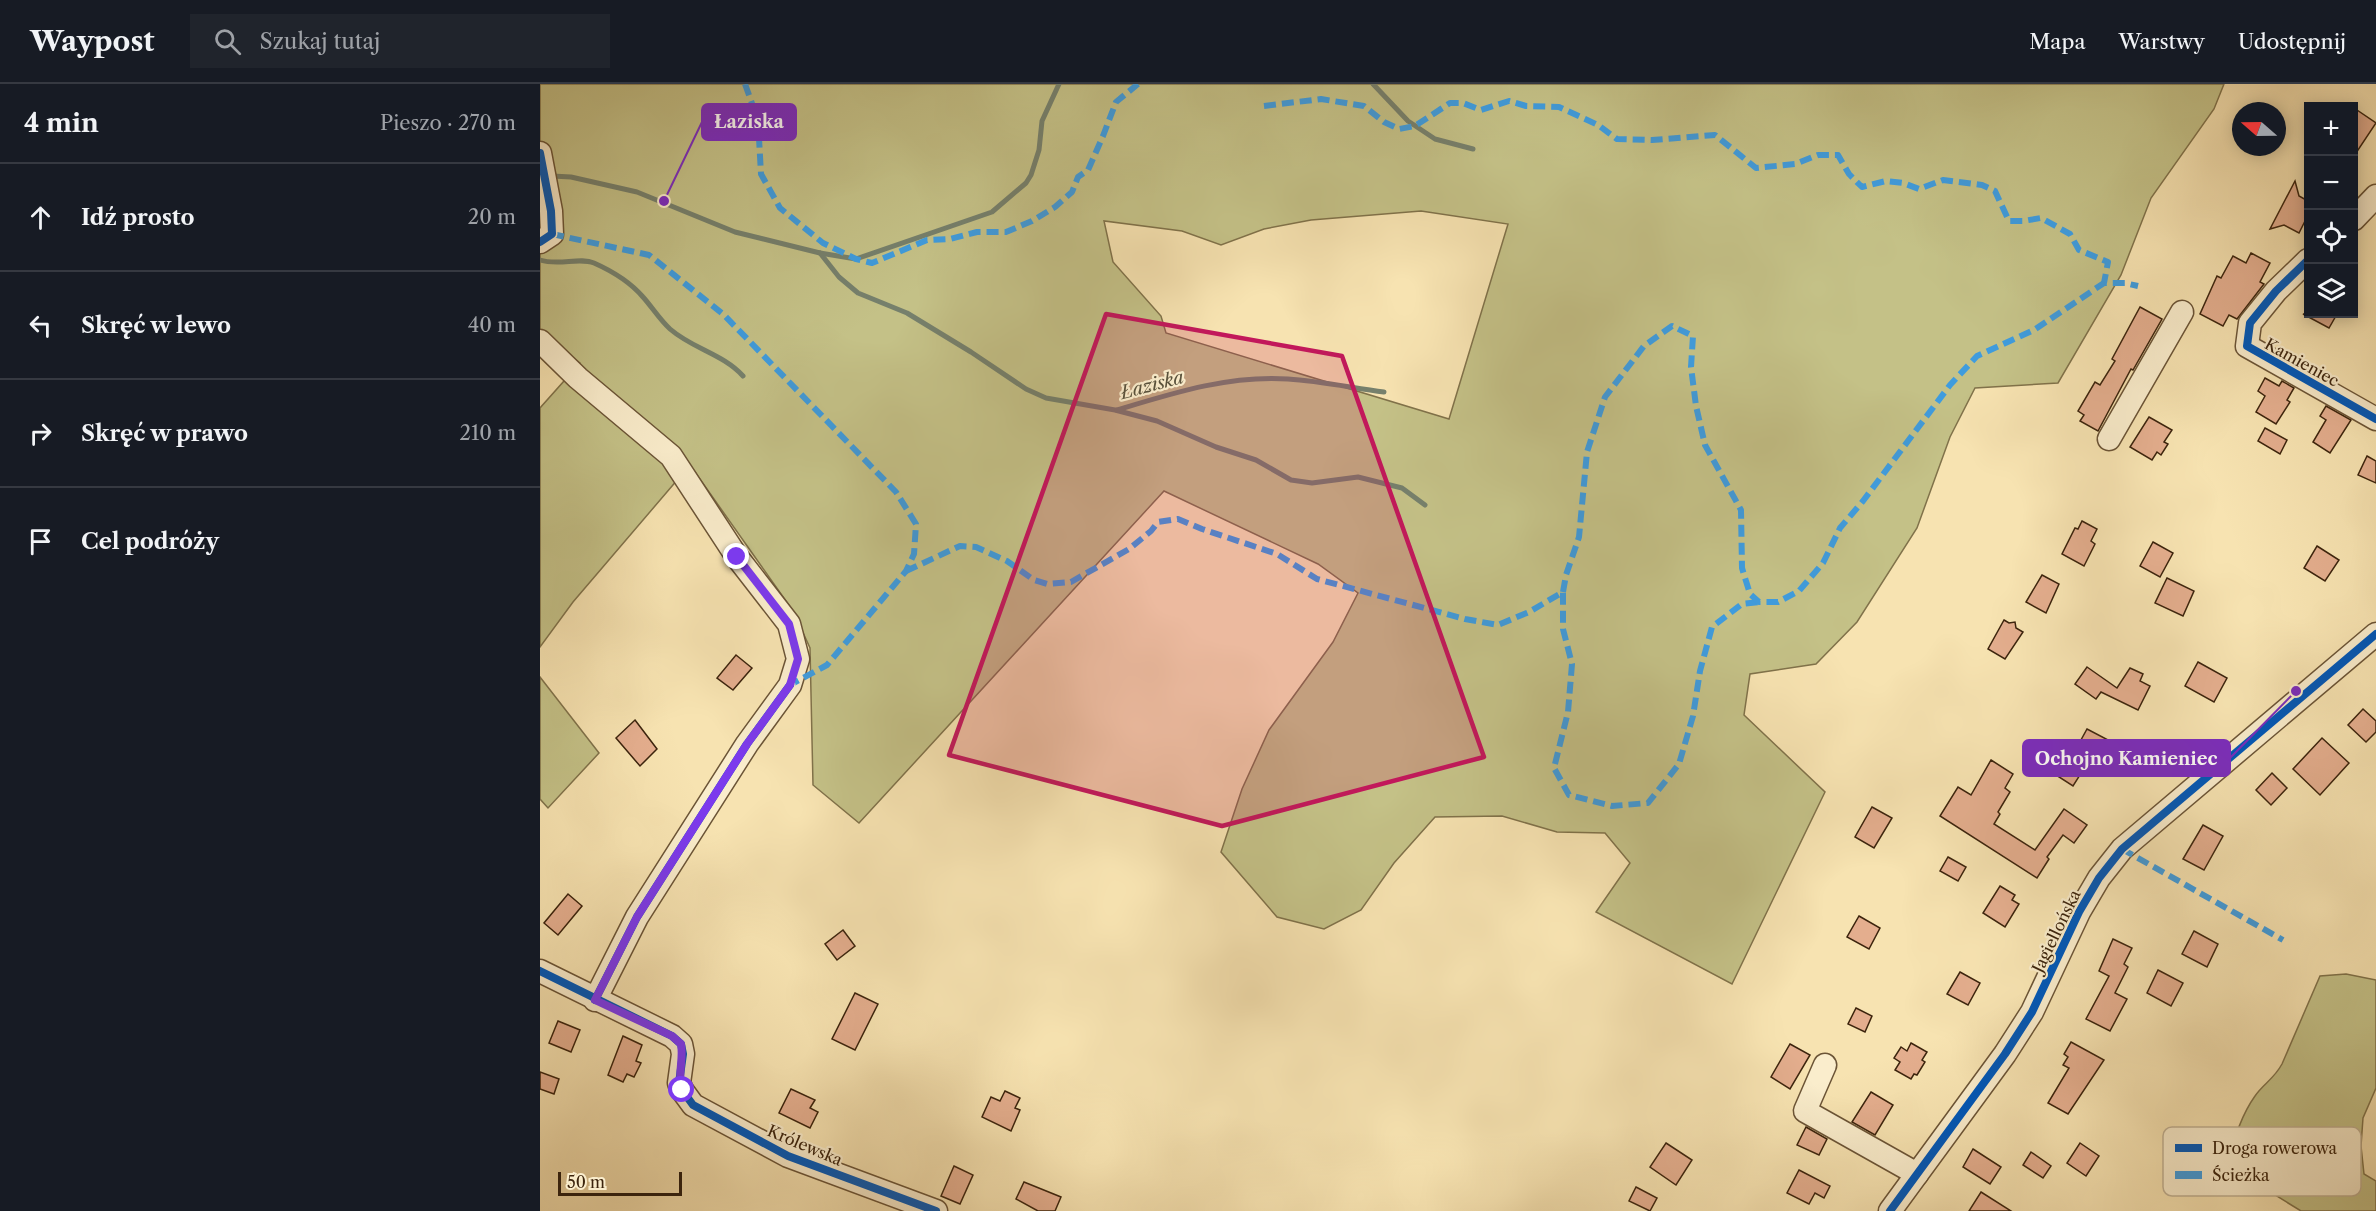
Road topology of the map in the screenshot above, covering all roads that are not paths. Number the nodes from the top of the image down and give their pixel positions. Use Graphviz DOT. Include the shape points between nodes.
graph roads {
  1 [pos="540,153"];
  2 [pos="2376,196"];
  3 [pos="2358,215"];
  4 [pos="540,242"];
  5 [pos="2304,264"];
  6 [pos="2181,312"];
  7 [pos="540,341"];
  8 [pos="2376,419"];
  9 [pos="2109,439"];
  10 [pos="2376,634"];
  11 [pos="540,971"];
  12 [pos="595,1000"];
  13 [pos="1825,1065"];
  14 [pos="1917,1174"];
  15 [pos="936,1211"];
  16 [pos="1890,1211"];
  1 -- 4 [label="street" via="552,234"];
  2 -- 3 [label="street"];
  5 -- 8 [label="street, Kamieniec" via="2250,323 2247,346"];
  6 -- 9 [label="street"];
  7 -- 12 [label="street" via="671,456 737,557 789,624 798,659 790,685 747,744 637,917"];
  10 -- 14 [label="street, Jagiellońska" via="2116,856 2079,912 2032,1012 2006,1054"];
  11 -- 12 [label="street"];
  12 -- 15 [label="street, Królewska" via="672,1036 681,1044 679,1083 693,1105 788,1156"];
  13 -- 14 [label="street" via="1805,1111"];
  14 -- 16 [label="street, Jagiellońska"];
}
